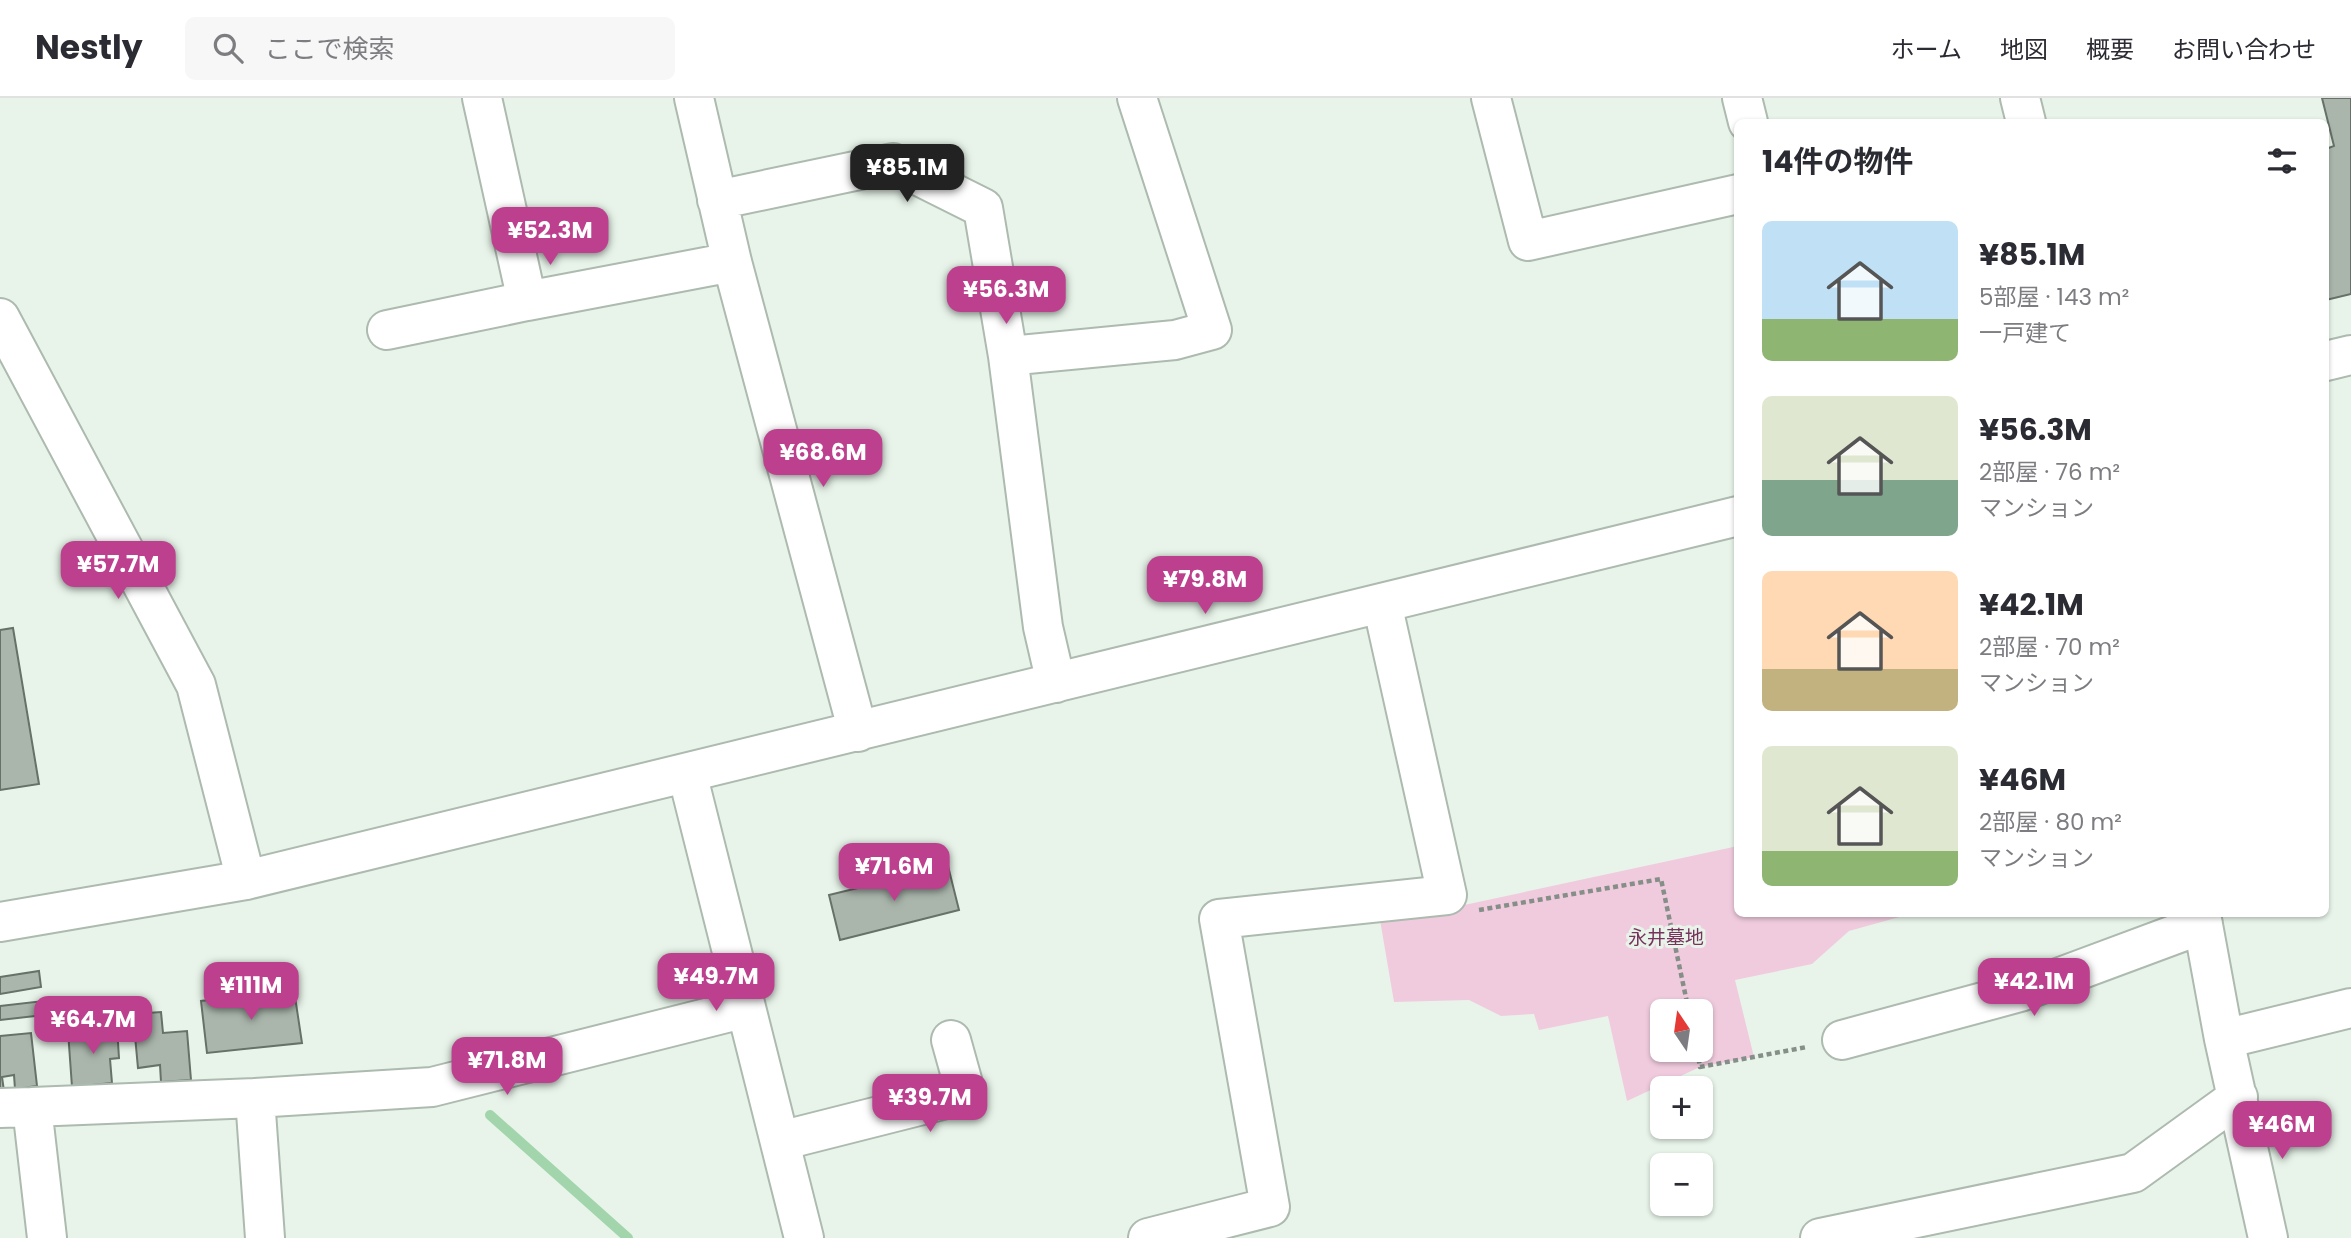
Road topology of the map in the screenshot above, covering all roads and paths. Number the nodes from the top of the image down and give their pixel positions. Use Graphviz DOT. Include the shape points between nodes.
graph roads {
  1 [pos="482,98"];
  2 [pos="694,98"];
  3 [pos="1137,98"];
  4 [pos="1490,98"];
  5 [pos="1742,98"];
  6 [pos="2020,98"];
  7 [pos="1747,119"];
  8 [pos="2025,119"];
  9 [pos="1734,195"];
  10 [pos="717,200"];
  11 [pos="732,262"];
  12 [pos="527,301"];
  13 [pos="0,318"];
  14 [pos="387,330"];
  15 [pos="2351,355"];
  16 [pos="1008,356"];
  17 [pos="2329,360"];
  18 [pos="1734,517"];
  19 [pos="1382,603"];
  20 [pos="1056,683"];
  21 [pos="858,732"];
  22 [pos="687,773"];
  23 [pos="246,880"];
  24 [pos="1447,895"];
  25 [pos="2202,919"];
  26 [pos="0,922"];
  27 [pos="1686,999"];
  28 [pos="746,1008"];
  29 [pos="2351,1008"];
  30 [pos="2224,1039"];
  31 [pos="951,1040"];
  32 [pos="1842,1040"];
  33 [pos="1699,1062"];
  34 [pos="2238,1097"];
  35 [pos="255,1098"];
  36 [pos="16,1108"];
  37 [pos="780,1141"];
  38 [pos="1842,1236"];
  39 [pos="47,1238"];
  40 [pos="265,1238"];
  41 [pos="804,1238"];
  42 [pos="1149,1238"];
  43 [pos="2268,1238"];
  1 -- 12 [label="street"];
  2 -- 10 [label="street"];
  3 -- 16 [label="street" via="1213,330 1175,340"];
  4 -- 9 [label="street" via="1528,241"];
  5 -- 7 [label="street"];
  6 -- 8 [label="street"];
  10 -- 11 [label="street"];
  10 -- 16 [label="street" via="892,163 983,208"];
  11 -- 12 [label="street"];
  11 -- 21 [label="street"];
  12 -- 14 [label="street"];
  13 -- 23 [label="street" via="196,685"];
  15 -- 17 [label="street"];
  16 -- 20 [label="street" via="1043,627"];
  18 -- 19 [label="street"];
  19 -- 20 [label="street"];
  19 -- 24 [label="street"];
  20 -- 21 [label="street"];
  21 -- 22 [label="street"];
  22 -- 23 [label="street"];
  22 -- 28 [label="street"];
  23 -- 26 [label="street"];
  24 -- 27 [label="path" via="1467,912 1661,879"];
  24 -- 42 [label="street" via="1219,919 1270,1207"];
  25 -- 30 [label="street"];
  25 -- 32 [label="street" via="2020,992"];
  28 -- 35 [label="street" via="432,1087"];
  28 -- 37 [label="street"];
  29 -- 30 [label="street"];
  30 -- 34 [label="street"];
  31 -- 37 [label="street" via="966,1094"];
  32 -- 33 [label="path" via="1700,1067"];
  34 -- 38 [label="street" via="2133,1173"];
  34 -- 43 [label="street"];
  35 -- 36 [label="street"];
  35 -- 40 [label="street"];
  36 -- 39 [label="street"];
  37 -- 41 [label="street"];
}
